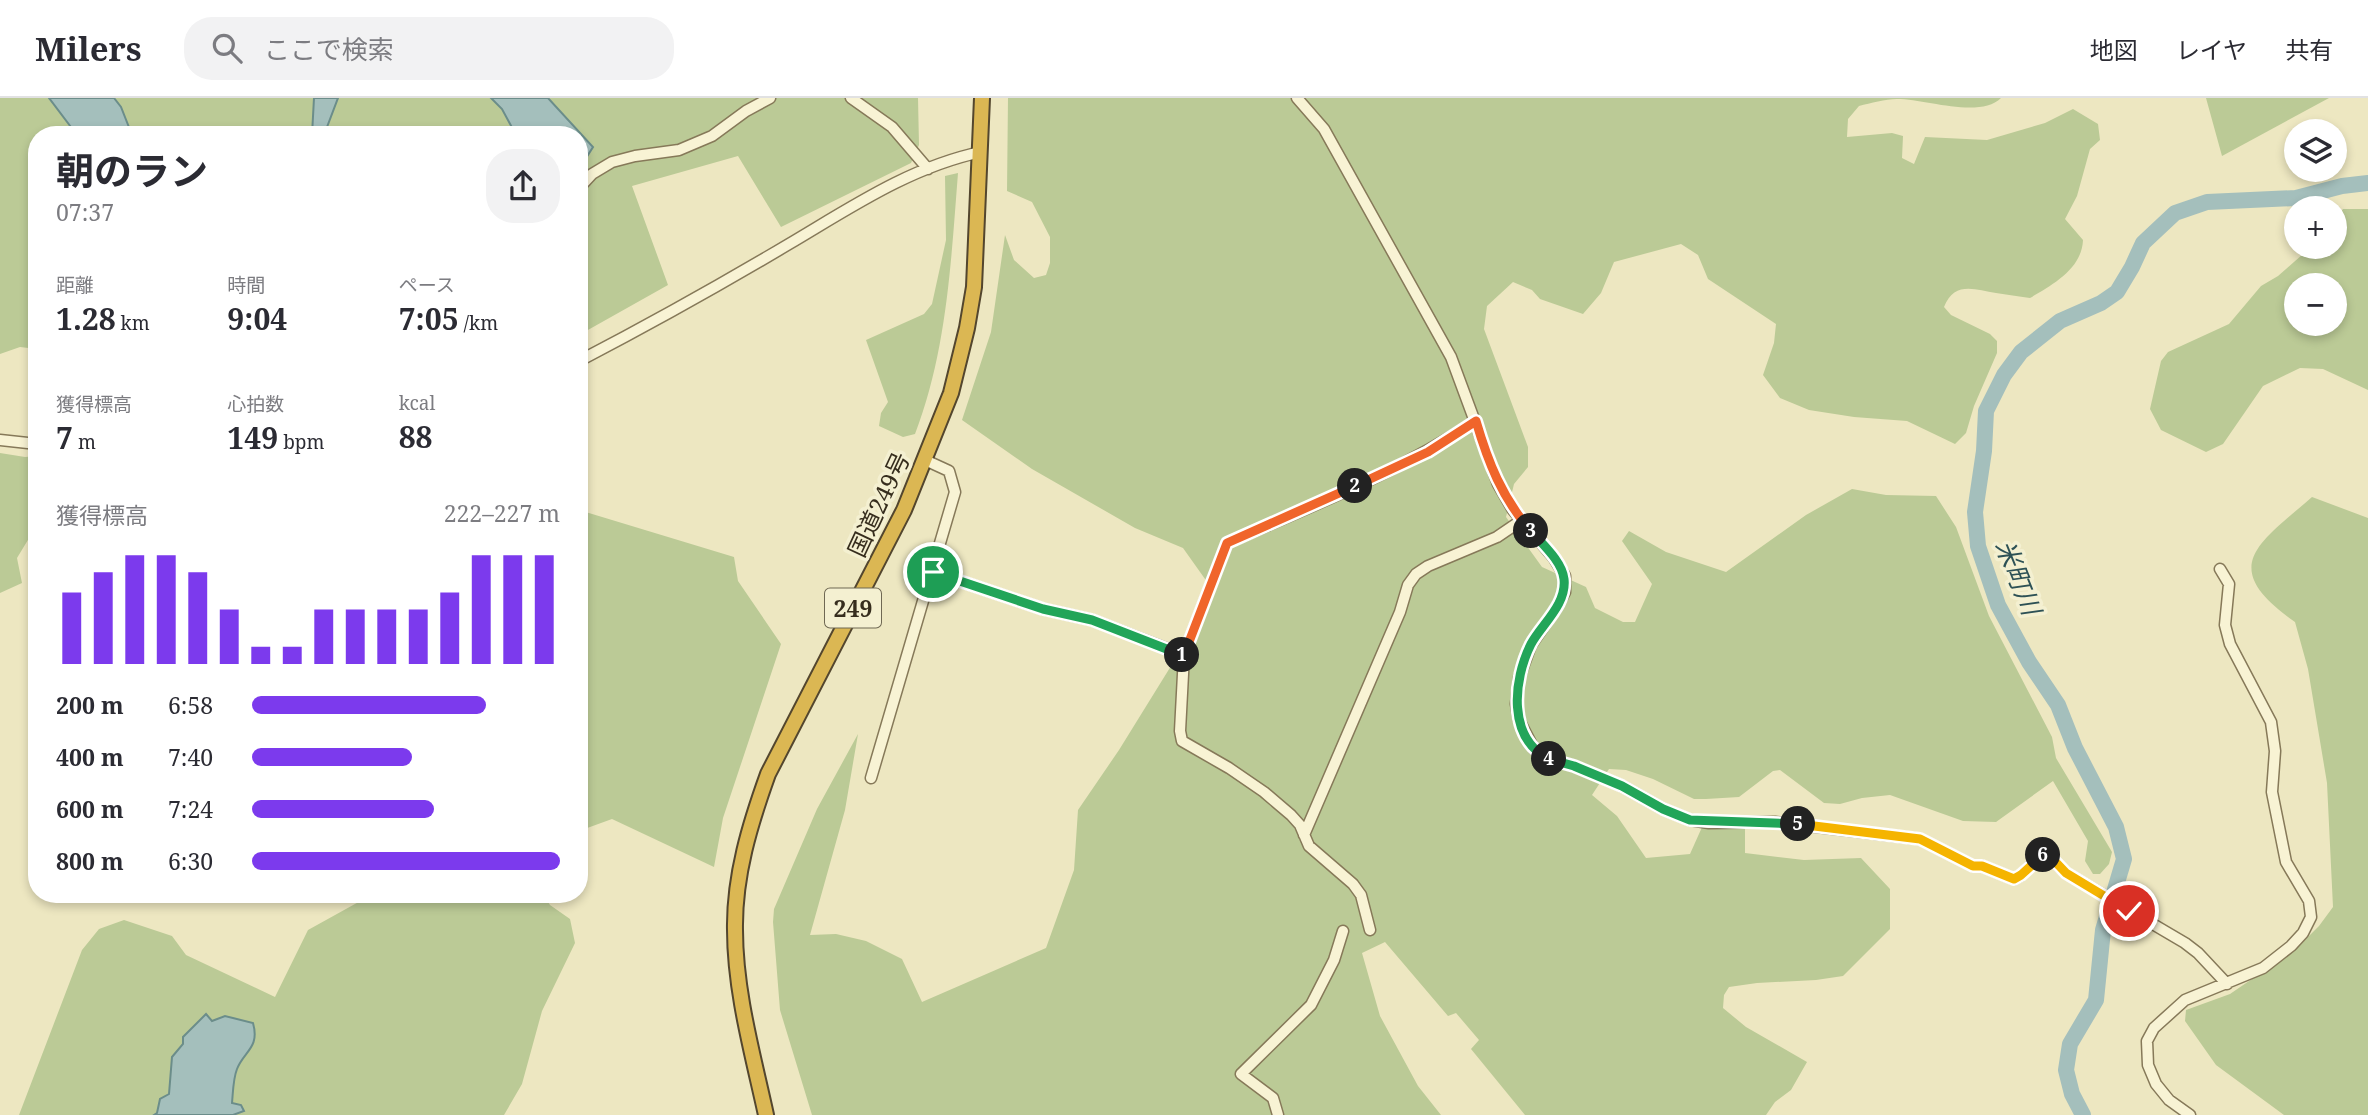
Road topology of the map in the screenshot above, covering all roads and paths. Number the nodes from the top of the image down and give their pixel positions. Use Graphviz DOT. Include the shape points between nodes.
graph roads {
  1 [pos="770,98"];
  2 [pos="851,98"];
  3 [pos="982,98"];
  4 [pos="1297,98"];
  5 [pos="981,152"];
  6 [pos="928,169"];
  7 [pos="588,179"];
  8 [pos="588,357"];
  9 [pos="1476,421"];
  10 [pos="0,440"];
  11 [pos="28,443"];
  12 [pos="925,460"];
  13 [pos="1522,520"];
  14 [pos="2220,569"];
  15 [pos="933,572"];
  16 [pos="1184,655"];
  17 [pos="871,778"];
  18 [pos="1304,835"];
  19 [pos="1370,930"];
  20 [pos="1343,931"];
  21 [pos="2227,984"];
  22 [pos="766,1115"];
  23 [pos="1278,1115"];
  24 [pos="2190,1115"];
  1 -- 7 [label="street" via="712,136 679,150 612,162"];
  2 -- 6 [label="street" via="892,127"];
  3 -- 5 [label="highway, 国道249号 / 249"];
  4 -- 9 [label="street" via="1324,129 1451,357"];
  5 -- 6 [label="street"];
  5 -- 12 [label="highway, 国道249号 / 249" via="974,287 967,328 951,393"];
  6 -- 8 [label="street" via="849,208"];
  9 -- 13 [label="street" via="1498,484"];
  9 -- 16 [label="street" via="1428,452 1227,543"];
  10 -- 11 [label="street"];
  12 -- 15 [label="street" via="949,471 955,492"];
  12 -- 22 [label="highway, 国道249号 / 249" via="904,510 768,774 741,859 735,930 742,1001"];
  13 -- 18 [label="street" via="1497,537 1427,566 1408,585"];
  13 -- 21 [label="street" via="1564,576 1564,592 1531,645 1516,704 1518,720 1530,743 1546,758 1622,786 1690,820 1774,822 1920,839 1973,866 2014,879 2046,852 2066,873 2191,948"];
  14 -- 21 [label="street" via="2229,584 2225,625 2230,644 2271,722 2275,751 2272,792 2281,839 2286,862 2309,901 2311,917 2291,946 2263,968"];
  15 -- 16 [label="street" via="1043,609 1092,620"];
  15 -- 17 [label="street"];
  16 -- 18 [label="street" via="1182,741 1264,792 1291,815"];
  18 -- 19 [label="street" via="1309,846 1361,895"];
  20 -- 23 [label="street" via="1311,1005 1241,1074 1273,1098"];
  21 -- 24 [label="street" via="2185,1000 2154,1028 2147,1041 2148,1065 2157,1084"];
}
